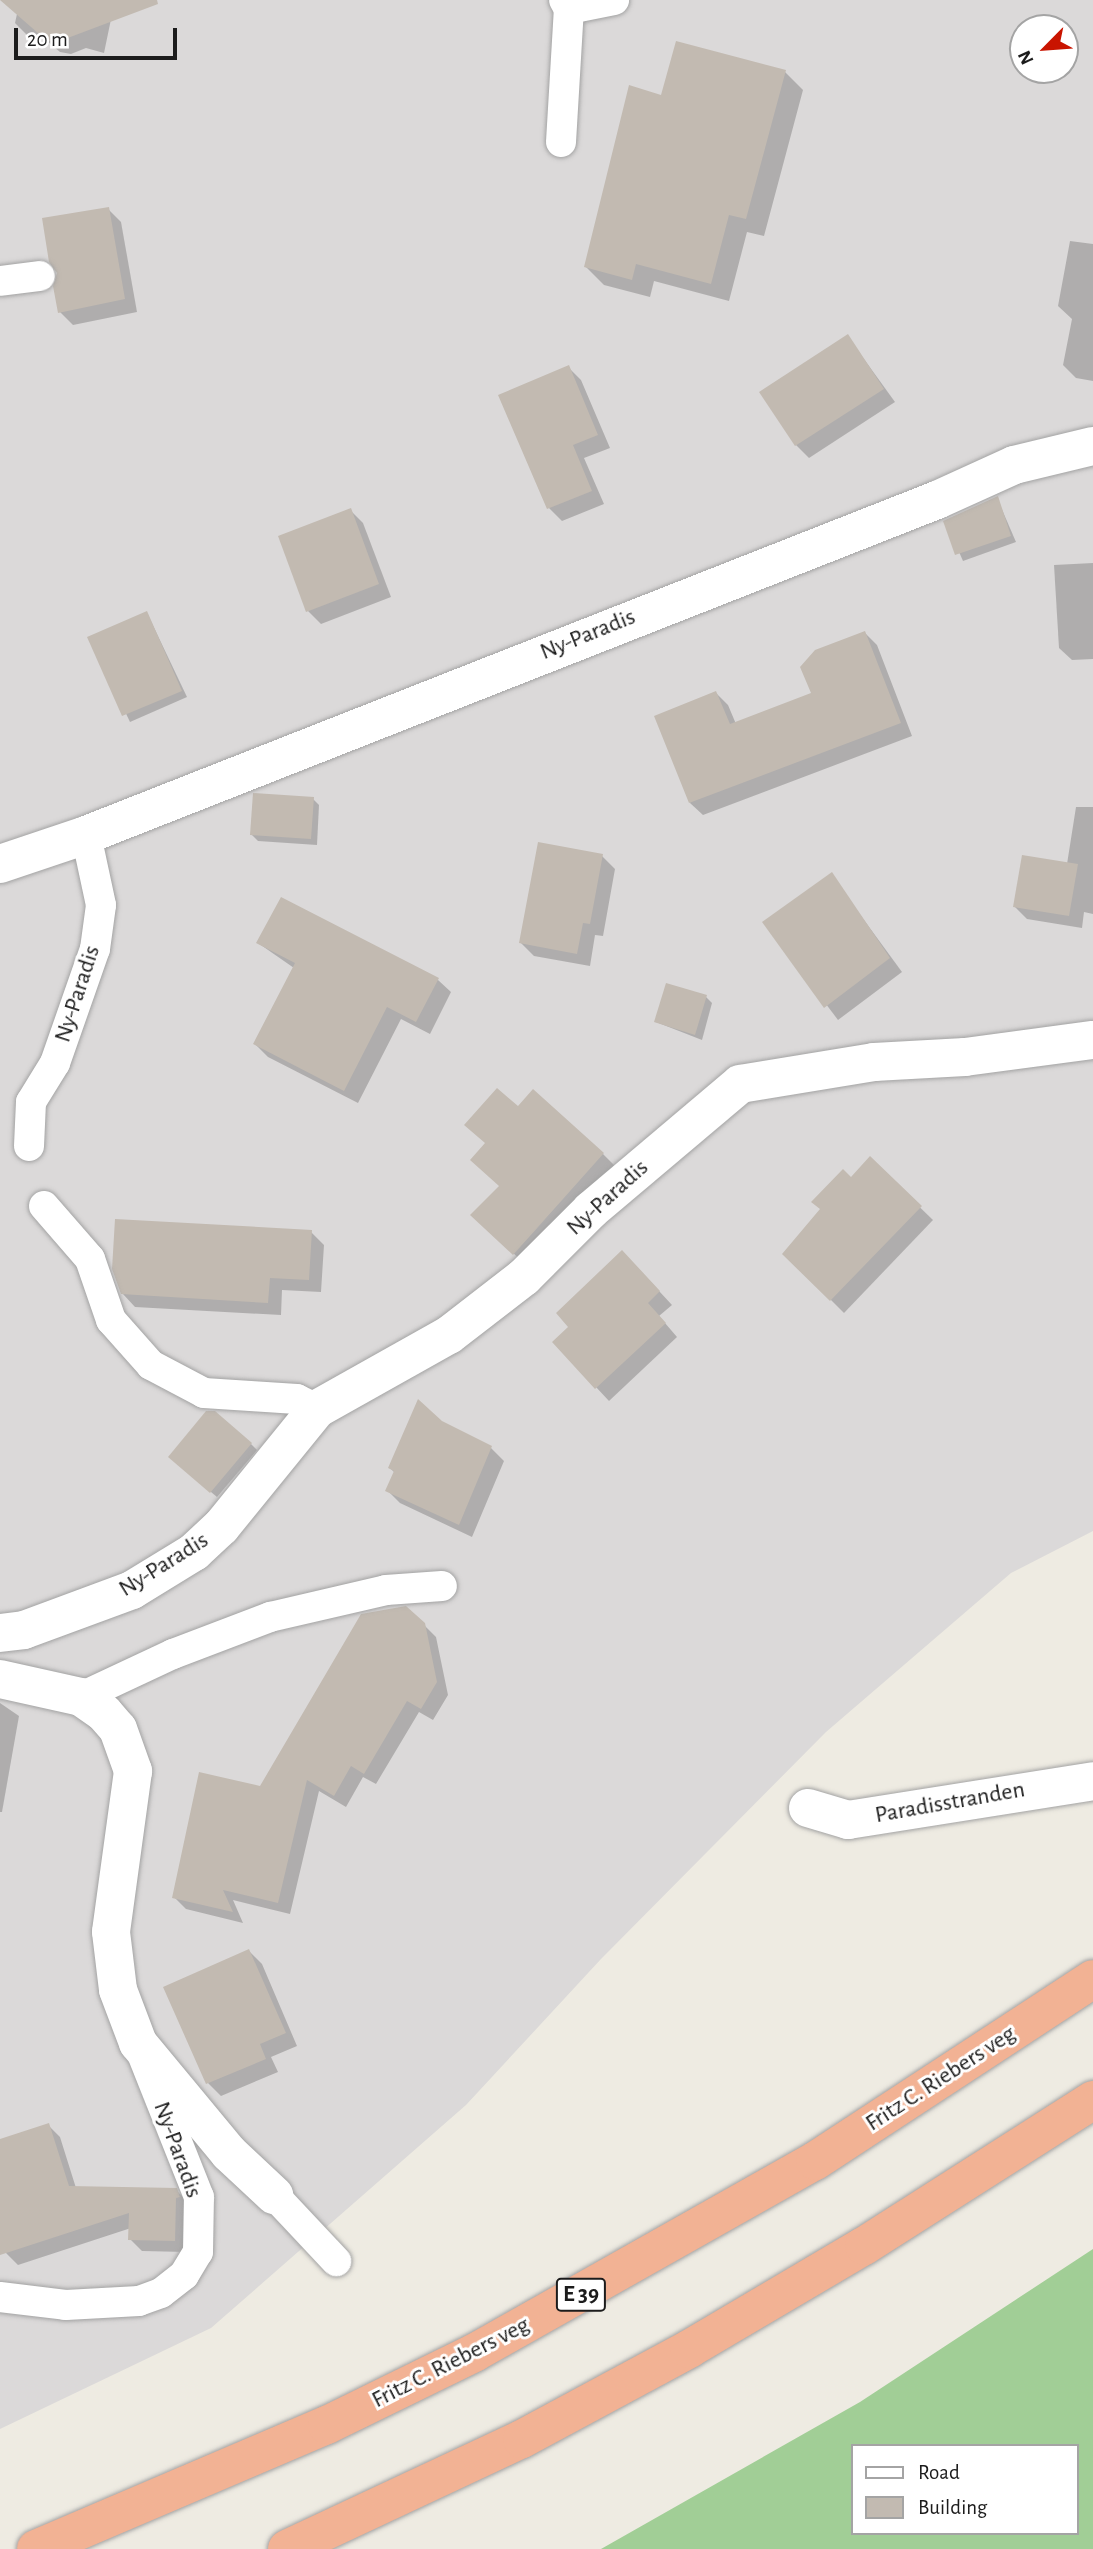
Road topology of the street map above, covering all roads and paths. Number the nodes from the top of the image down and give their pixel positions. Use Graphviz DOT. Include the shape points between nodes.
graph roads {
  1 [pos="614,0"];
  2 [pos="567,5"];
  3 [pos="561,142"];
  4 [pos="40,276"];
  5 [pos="0,281"];
  6 [pos="1093,446"];
  7 [pos="86,835"];
  8 [pos="0,864"];
  9 [pos="1093,1040"];
  10 [pos="29,1146"];
  11 [pos="44,1206"];
  12 [pos="317,1409"];
  13 [pos="442,1586"];
  14 [pos="0,1633"];
  15 [pos="0,1679"];
  16 [pos="81,1697"];
  17 [pos="1093,1781"];
  18 [pos="808,1808"];
  19 [pos="1093,1979"];
  20 [pos="138,2043"];
  21 [pos="1093,2100"];
  22 [pos="274,2195"];
  23 [pos="336,2261"];
  24 [pos="0,2297"];
  25 [pos="36,2549"];
  26 [pos="287,2549"];
  1 -- 2 [label="lane"];
  2 -- 3 [label="lane"];
  4 -- 5 [label="lane"];
  6 -- 7 [label="street, Ny-Paradis" via="1014,466"];
  7 -- 8 [label="street, Ny-Paradis"];
  7 -- 10 [label="lane, Ny-Paradis" via="101,905 95,949 55,1063 31,1102"];
  9 -- 12 [label="street, Ny-Paradis" via="965,1057 874,1062 740,1084 591,1210 524,1278 449,1335"];
  11 -- 12 [label="lane" via="90,1259 111,1320 151,1365 204,1393 297,1399"];
  12 -- 14 [label="street, Ny-Paradis" via="237,1508 194,1552 132,1590 24,1630"];
  13 -- 16 [label="lane" via="386,1590 271,1617 173,1654"];
  15 -- 16 [label="street, Ny-Paradis"];
  16 -- 20 [label="street, Ny-Paradis" via="118,1730 132,1771 111,1932 118,1990"];
  17 -- 18 [label="street, Paradisstranden" via="848,1820"];
  19 -- 25 [label="highway, Fritz C. Riebers veg / E 39" via="815,2161 474,2353 327,2425"];
  20 -- 22 [label="street, Ny-Paradis" via="229,2153"];
  20 -- 24 [label="lane, Ny-Paradis" via="199,2197 198,2252 184,2275 161,2293 139,2301 66,2305"];
  21 -- 26 [label="highway" via="864,2246 689,2349 522,2439"];
  22 -- 23 [label="lane"];
}
